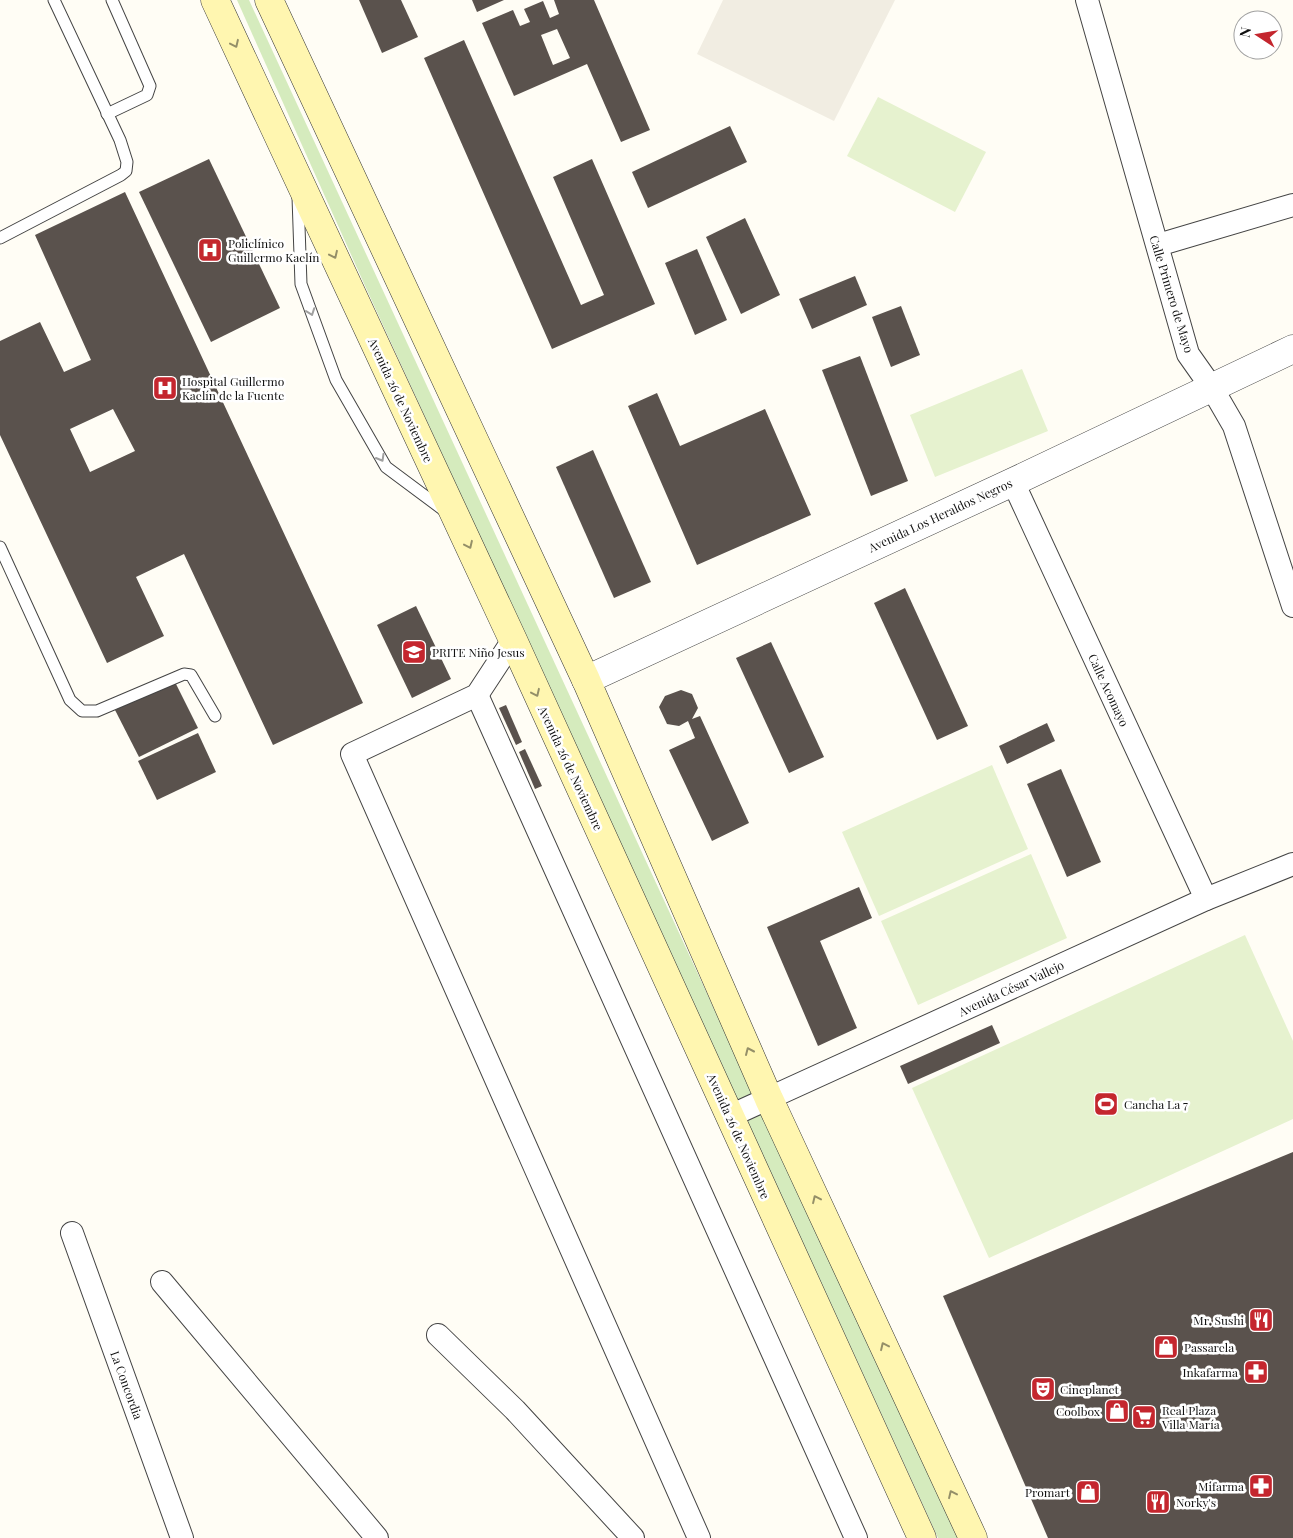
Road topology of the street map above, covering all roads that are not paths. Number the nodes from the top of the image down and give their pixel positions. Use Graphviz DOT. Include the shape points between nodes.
graph roads {
  1 [pos="54,0"];
  2 [pos="112,0"];
  3 [pos="215,0"];
  4 [pos="269,0"];
  5 [pos="1087,0"];
  6 [pos="107,114"];
  7 [pos="298,178"];
  8 [pos="1293,205"];
  9 [pos="0,238"];
  10 [pos="1158,245"];
  11 [pos="1293,348"];
  12 [pos="1212,388"];
  13 [pos="1013,482"];
  14 [pos="457,520"];
  15 [pos="0,547"];
  16 [pos="1293,606"];
  17 [pos="513,640"];
  18 [pos="586,680"];
  19 [pos="477,695"];
  20 [pos="215,716"];
  21 [pos="1293,864"];
  22 [pos="1206,899"];
  23 [pos="770,1099"];
  24 [pos="730,1116"];
  25 [pos="72,1233"];
  26 [pos="162,1282"];
  27 [pos="438,1335"];
  28 [pos="182,1538"];
  29 [pos="377,1538"];
  30 [pos="633,1538"];
  31 [pos="699,1538"];
  32 [pos="856,1538"];
  33 [pos="922,1538"];
  34 [pos="973,1538"];
  1 -- 6 [label="lane"];
  2 -- 6 [label="lane" via="150,86 147,95"];
  3 -- 7 [label="main road, Avenida 26 de Noviembre, one-way"];
  4 -- 18 [label="main road"];
  5 -- 10 [label="street, Calle Primero de Mayo"];
  6 -- 9 [label="lane" via="120,140 127,162 126,171"];
  7 -- 14 [label="main road, Avenida 26 de Noviembre, one-way"];
  7 -- 14 [label="lane, one-way" via="301,284 336,380 386,467"];
  8 -- 10 [label="street"];
  10 -- 12 [label="street, Calle Primero de Mayo" via="1188,354"];
  11 -- 12 [label="street, Avenida Los Heraldos Negros"];
  12 -- 13 [label="street, Avenida Los Heraldos Negros"];
  12 -- 16 [label="street, Calle Primero de Mayo" via="1234,426"];
  13 -- 18 [label="street, Avenida Los Heraldos Negros"];
  13 -- 22 [label="street, Calle Acomayo"];
  14 -- 17 [label="main road, Avenida 26 de Noviembre, one-way"];
  15 -- 20 [label="lane" via="70,700 82,711 97,711 184,674 191,675"];
  17 -- 19 [label="street"];
  17 -- 24 [label="main road, Avenida 26 de Noviembre, one-way"];
  23 -- 18 [label="main road, one-way"];
  19 -- 31 [label="street" via="352,754"];
  19 -- 32 [label="street"];
  21 -- 22 [label="street, Avenida César Vallejo"];
  22 -- 23 [label="street, Avenida César Vallejo"];
  23 -- 24 [label="street, Avenida César Vallejo"];
  34 -- 23 [label="main road, one-way"];
  24 -- 33 [label="main road, Avenida 26 de Noviembre"];
  25 -- 28 [label="street, La Concordia"];
  26 -- 29 [label="street"];
  27 -- 30 [label="street" via="514,1410"];
}
